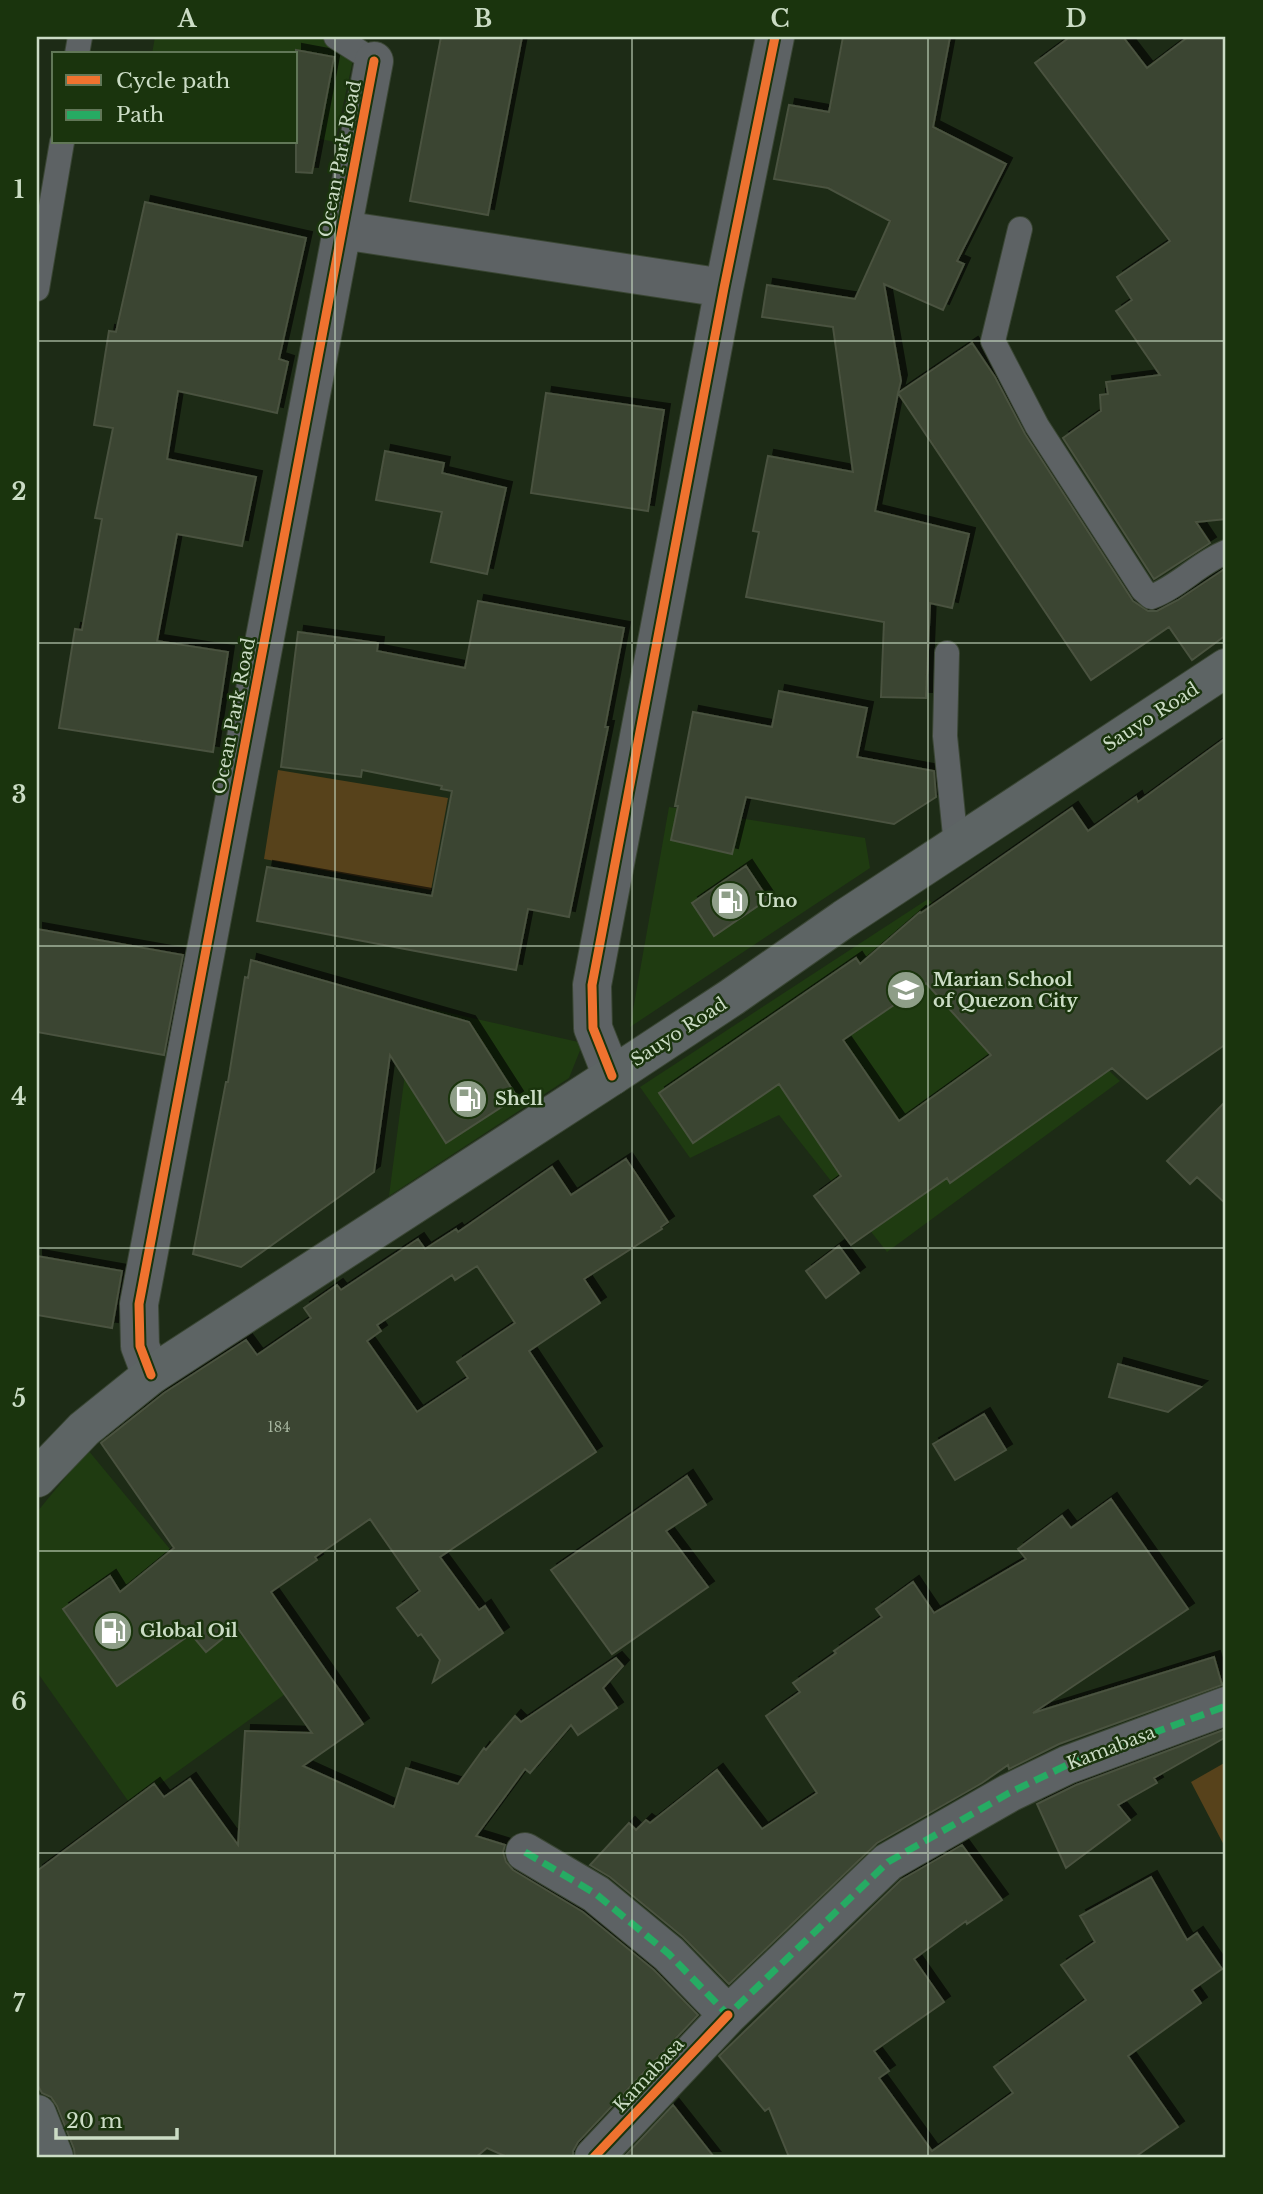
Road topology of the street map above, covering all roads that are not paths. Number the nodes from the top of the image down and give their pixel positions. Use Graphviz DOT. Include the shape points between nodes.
graph roads {
  1 [pos="336,37"];
  2 [pos="775,37"];
  3 [pos="374,61"];
  4 [pos="62,144"];
  5 [pos="1020,229"];
  6 [pos="342,230"];
  7 [pos="724,288"];
  8 [pos="37,289"];
  9 [pos="1226,552"];
  10 [pos="947,653"];
  11 [pos="1226,668"];
  12 [pos="957,845"];
  13 [pos="612,1076"];
  14 [pos="151,1375"];
  15 [pos="37,1478"];
  16 [pos="1226,1706"];
  17 [pos="525,1852"];
  18 [pos="729,2015"];
  19 [pos="37,2114"];
  20 [pos="54,2157"];
  21 [pos="594,2157"];
  1 -- 3 [label="lane"];
  2 -- 7 [label="street"];
  3 -- 6 [label="street, Ocean Park Road"];
  4 -- 8 [label="lane"];
  5 -- 9 [label="lane" via="993,341 1037,426 1151,597"];
  6 -- 7 [label="street, Ocean Park Road"];
  6 -- 14 [label="street, Ocean Park Road" via="139,1304 140,1346"];
  7 -- 13 [label="street" via="593,985 593,1028"];
  10 -- 12 [label="lane" via="945,736"];
  11 -- 12 [label="main road, Sauyo Road"];
  12 -- 13 [label="main road, Sauyo Road"];
  13 -- 14 [label="main road, Sauyo Road"];
  14 -- 15 [label="main road, Sauyo Road" via="84,1429"];
  16 -- 18 [label="street, Kamabasa" via="1067,1765 888,1862"];
  17 -- 18 [label="street" via="596,1894 668,1954"];
  18 -- 21 [label="street, Kamabasa"];
  19 -- 20 [label="main road"];
}
